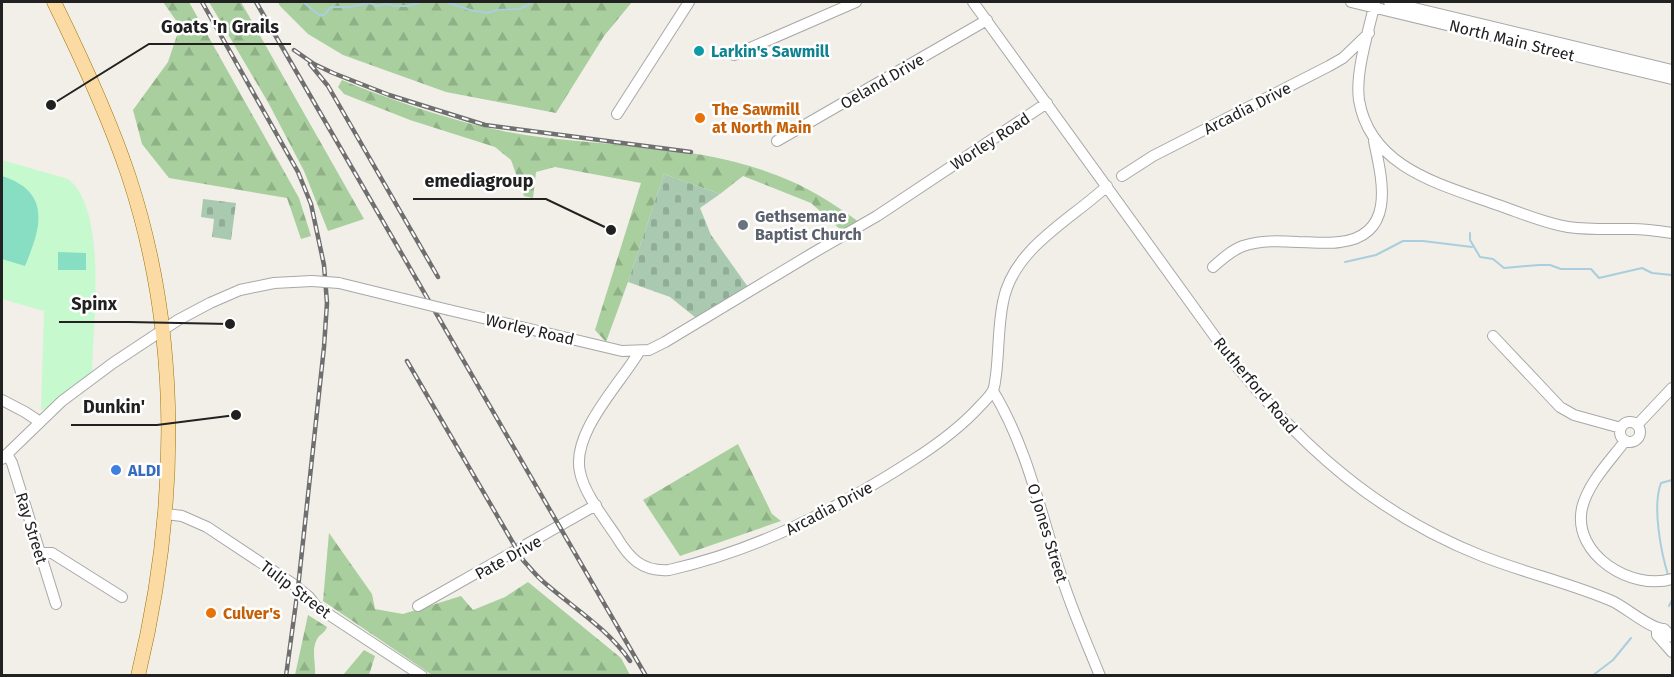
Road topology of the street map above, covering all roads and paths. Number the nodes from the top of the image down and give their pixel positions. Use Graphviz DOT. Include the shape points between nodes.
graph roads {
  1 [pos="54,2"];
  2 [pos="689,2"];
  3 [pos="856,2"];
  4 [pos="973,2"];
  5 [pos="1351,2"];
  6 [pos="1389,2"];
  7 [pos="1375,4"];
  8 [pos="987,20"];
  9 [pos="1369,33"];
  10 [pos="734,55"];
  11 [pos="1617,61"];
  12 [pos="1672,70"];
  13 [pos="1672,79"];
  14 [pos="1047,103"];
  15 [pos="617,114"];
  16 [pos="1374,140"];
  17 [pos="777,141"];
  18 [pos="1122,177"];
  19 [pos="1107,186"];
  20 [pos="1672,233"];
  21 [pos="1213,267"];
  22 [pos="162,329"];
  23 [pos="1493,336"];
  24 [pos="639,352"];
  25 [pos="1672,388"];
  26 [pos="993,391"];
  27 [pos="2,400"];
  28 [pos="40,422"];
  29 [pos="1638,424"];
  30 [pos="1621,428"];
  31 [pos="1625,441"];
  32 [pos="4,457"];
  33 [pos="596,505"];
  34 [pos="166,514"];
  35 [pos="40,553"];
  36 [pos="1669,580"];
  37 [pos="122,597"];
  38 [pos="56,604"];
  39 [pos="418,606"];
  40 [pos="1657,629"];
  41 [pos="1672,637"];
  42 [pos="1672,652"];
  43 [pos="138,675"];
  44 [pos="422,675"];
  45 [pos="1100,675"];
  1 -- 22 [label="main road" via="107,116 129,179 146,242"];
  2 -- 15 [label="street"];
  3 -- 10 [label="street"];
  4 -- 8 [label="street, Rutherford Road"];
  5 -- 7 [label="street, North Main Street"];
  6 -- 11 [label="street, North Main Street"];
  7 -- 9 [label="street"];
  7 -- 11 [label="street, North Main Street"];
  8 -- 14 [label="street, Rutherford Road"];
  8 -- 17 [label="street, Oeland Drive"];
  9 -- 16 [label="street" via="1359,91 1365,122"];
  9 -- 18 [label="street, Arcadia Drive" via="1343,58 1153,156"];
  11 -- 12 [label="street, North Main Street"];
  11 -- 13 [label="street, North Main Street"];
  14 -- 19 [label="street, Rutherford Road"];
  14 -- 24 [label="street, Worley Road" via="872,219 665,342"];
  16 -- 20 [label="street" via="1406,167 1432,182 1544,221 1587,229"];
  16 -- 21 [label="street" via="1382,178 1382,202 1377,220 1364,234 1339,243 1259,242 1234,250"];
  19 -- 26 [label="street" via="1051,231 1015,272 1002,303"];
  19 -- 40 [label="street, Rutherford Road" via="1234,363 1274,411 1332,467 1381,504 1434,534 1491,559 1598,595 1625,607"];
  22 -- 24 [label="street, Worley Road, bridge" via="240,290 312,281"];
  22 -- 28 [label="street, Worley Road"];
  22 -- 34 [label="main road" via="168,395"];
  23 -- 30 [label="street" via="1560,407 1574,415"];
  24 -- 33 [label="street, Arcadia Drive" via="592,421 579,454 580,472"];
  25 -- 29 [label="street"];
  26 -- 33 [label="street, Arcadia Drive" via="953,432 863,491 773,537 685,567 659,571 641,566 627,553"];
  26 -- 45 [label="street, O Jones Street" via="1021,447 1072,610"];
  27 -- 28 [label="street"];
  28 -- 32 [label="street, Worley Road"];
  29 -- 30 [label="street" via="1627,422"];
  29 -- 31 [label="street" via="1638,440"];
  30 -- 31 [label="street" via="1620,435"];
  31 -- 36 [label="street" via="1586,497 1581,513 1584,536 1593,553 1608,567 1649,581"];
  32 -- 35 [label="street, Ray Street" via="12,463"];
  33 -- 39 [label="street, Pate Drive"];
  34 -- 43 [label="main road" via="152,613"];
  34 -- 44 [label="street, Tulip Street" via="207,527 293,584 316,606"];
  35 -- 37 [label="street" via="51,553"];
  35 -- 38 [label="street, Ray Street"];
  40 -- 41 [label="street, Rutherford Road" via="1664,629"];
  40 -- 42 [label="street, Rutherford Road" via="1657,635"];
}
